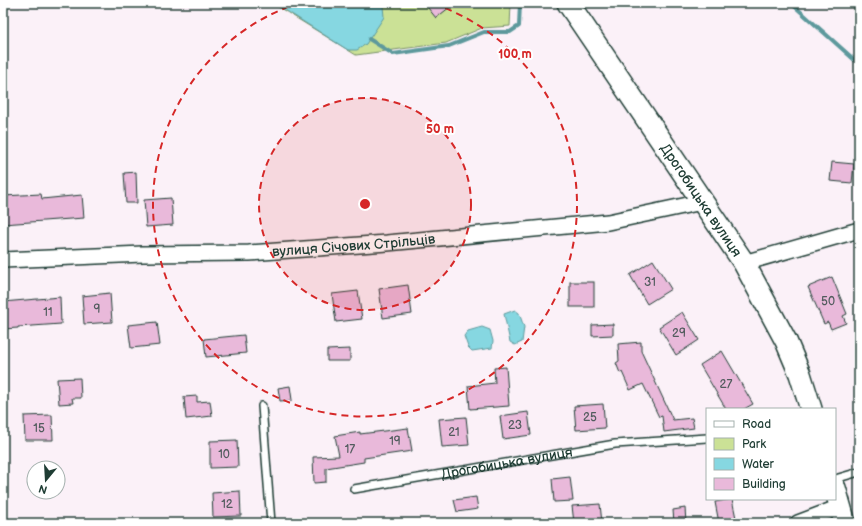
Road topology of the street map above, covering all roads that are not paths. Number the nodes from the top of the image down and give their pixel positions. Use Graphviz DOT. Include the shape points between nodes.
graph roads {
  1 [pos="568,3"];
  2 [pos="702,202"];
  3 [pos="859,230"];
  4 [pos="3,260"];
  5 [pos="744,263"];
  6 [pos="262,406"];
  7 [pos="811,408"];
  8 [pos="706,438"];
  9 [pos="859,472"];
  10 [pos="836,479"];
  11 [pos="354,489"];
  12 [pos="840,506"];
  13 [pos="271,523"];
  14 [pos="798,523"];
  1 -- 2 [label="main road, Дрогобицька вулиця"];
  2 -- 4 [label="street, вулиця Січових Стрільців" via="608,222 387,243 249,253"];
  2 -- 5 [label="main road, Дрогобицька вулиця"];
  3 -- 5 [label="street"];
  5 -- 7 [label="main road, Дрогобицька вулиця" via="786,341"];
  6 -- 13 [label="lane"];
  8 -- 11 [label="lane, Дрогобицька вулиця" via="615,444"];
  9 -- 10 [label="lane"];
  12 -- 14 [label="street"];
}
